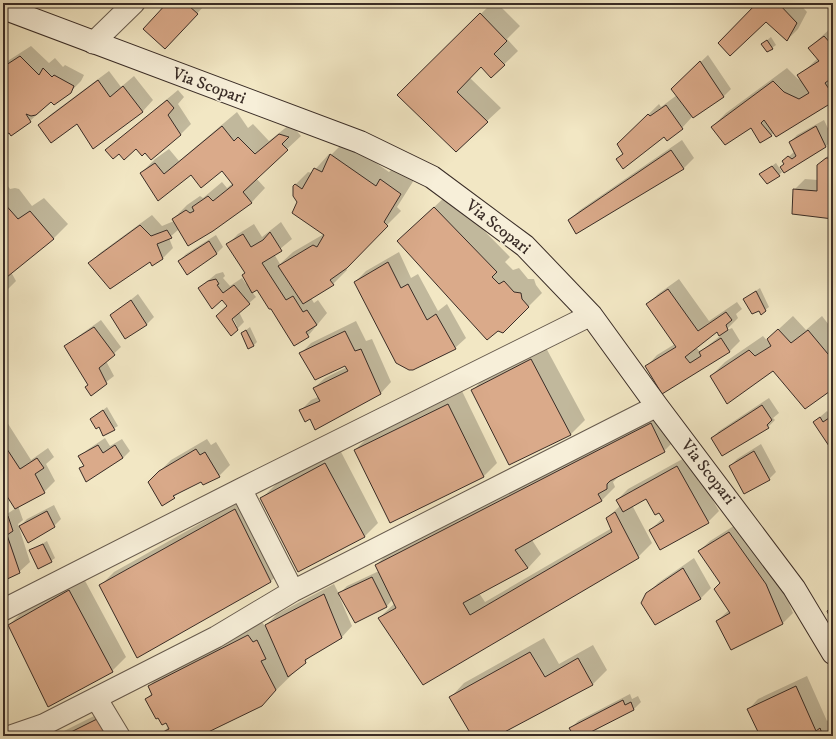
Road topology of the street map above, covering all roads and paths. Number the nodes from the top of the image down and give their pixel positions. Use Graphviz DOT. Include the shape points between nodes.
graph roads {
  1 [pos="134,3"];
  2 [pos="3,8"];
  3 [pos="93,43"];
  4 [pos="591,315"];
  5 [pos="657,406"];
  6 [pos="241,489"];
  7 [pos="294,591"];
  8 [pos="3,610"];
  9 [pos="833,654"];
  10 [pos="96,698"];
  11 [pos="11,736"];
  12 [pos="119,736"];
  1 -- 3 [label="street"];
  2 -- 3 [label="street, Via Scopari"];
  3 -- 4 [label="street, Via Scopari" via="360,142 432,177 525,246"];
  4 -- 5 [label="street, Via Scopari"];
  4 -- 6 [label="street"];
  5 -- 7 [label="street"];
  5 -- 9 [label="street, Via Scopari" via="794,588"];
  6 -- 7 [label="street"];
  6 -- 8 [label="street"];
  7 -- 10 [label="street" via="216,637"];
  10 -- 11 [label="street" via="42,725"];
  10 -- 12 [label="street"];
}
